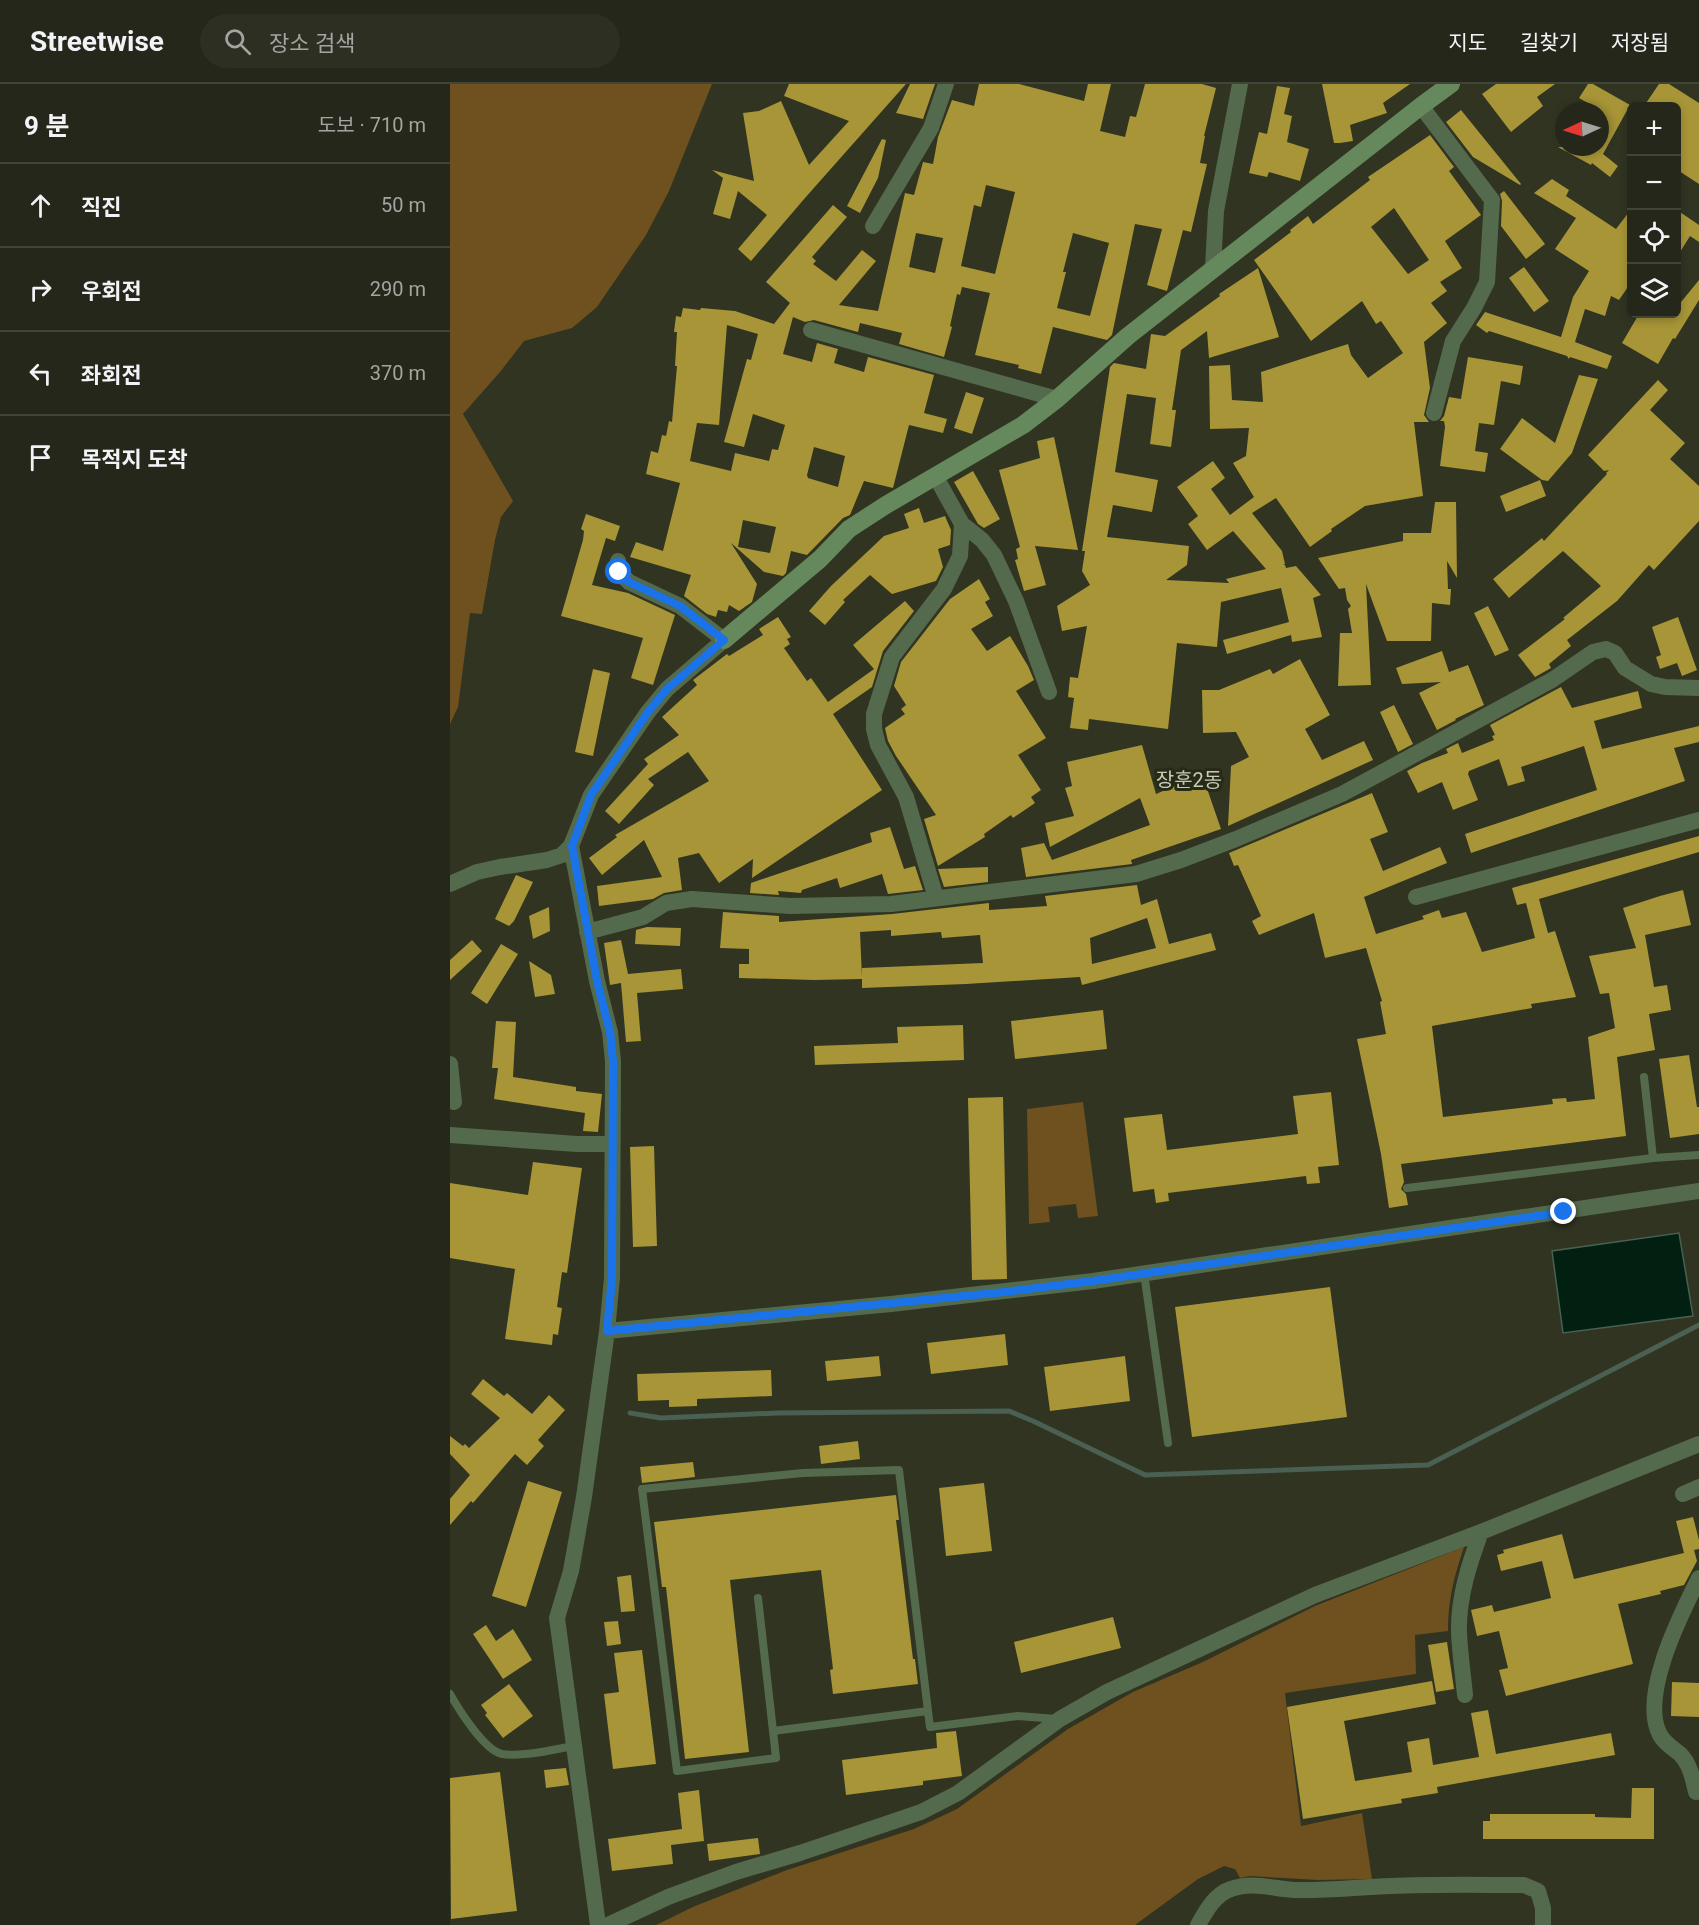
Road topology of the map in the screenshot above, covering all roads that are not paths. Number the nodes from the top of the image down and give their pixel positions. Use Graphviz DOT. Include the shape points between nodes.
graph roads {
  1 [pos="946,84"];
  2 [pos="1240,84"];
  3 [pos="1452,84"];
  4 [pos="1420,106"];
  5 [pos="873,226"];
  6 [pos="1213,268"];
  7 [pos="811,330"];
  8 [pos="1057,399"];
  9 [pos="1434,413"];
  10 [pos="936,477"];
  11 [pos="962,524"];
  12 [pos="618,561"];
  13 [pos="724,640"];
  14 [pos="1699,688"];
  15 [pos="1049,692"];
  16 [pos="1699,820"];
  17 [pos="572,846"];
  18 [pos="450,884"];
  19 [pos="1416,897"];
  20 [pos="936,898"];
  21 [pos="587,932"];
  22 [pos="450,1064"];
  23 [pos="1644,1077"];
  24 [pos="454,1102"];
  25 [pos="450,1135"];
  26 [pos="612,1144"];
  27 [pos="1699,1155"];
  28 [pos="1653,1158"];
  29 [pos="1407,1188"];
  30 [pos="1699,1191"];
  31 [pos="1144,1273"];
  32 [pos="607,1331"];
  33 [pos="1168,1443"];
  34 [pos="1699,1444"];
  35 [pos="1699,1487"];
  36 [pos="1683,1494"];
  37 [pos="1480,1532"];
  38 [pos="1699,1578"];
  39 [pos="758,1598"];
  40 [pos="450,1694"];
  41 [pos="1465,1695"];
  42 [pos="928,1711"];
  43 [pos="1060,1719"];
  44 [pos="773,1731"];
  45 [pos="573,1746"];
  46 [pos="1696,1792"];
  47 [pos="598,1925"];
  48 [pos="608,1925"];
  49 [pos="1198,1925"];
  50 [pos="1543,1925"];
  1 -- 5 [label="street" via="931,128"];
  2 -- 6 [label="street" via="1216,211"];
  3 -- 4 [label="street"];
  4 -- 6 [label="street"];
  4 -- 9 [label="street" via="1492,200 1487,282 1453,341"];
  6 -- 8 [label="street"];
  7 -- 8 [label="street"];
  8 -- 10 [label="street" via="1023,425"];
  10 -- 11 [label="street"];
  10 -- 13 [label="street" via="849,529 820,559"];
  11 -- 15 [label="street" via="982,540 997,562"];
  11 -- 20 [label="street" via="960,556 944,589 892,657 874,714 878,745 906,797"];
  12 -- 13 [label="street" via="619,572 629,582 680,606"];
  13 -- 17 [label="street" via="667,689 648,712 591,795"];
  14 -- 20 [label="street" via="1651,684 1625,668 1615,653 1606,649 1593,652 1542,686 1342,794 1181,860 1136,874"];
  16 -- 19 [label="street"];
  17 -- 18 [label="street" via="547,860 477,872"];
  17 -- 21 [label="street"];
  20 -- 21 [label="street" via="891,904 790,906 692,899 666,903 643,917"];
  21 -- 26 [label="street" via="610,1032"];
  22 -- 24 [label="street"];
  23 -- 28 [label="lane"];
  25 -- 26 [label="street"];
  26 -- 32 [label="street" via="612,1278"];
  27 -- 28 [label="lane"];
  28 -- 29 [label="lane"];
  30 -- 31 [label="street"];
  31 -- 32 [label="street" via="891,1304"];
  31 -- 33 [label="lane"];
  32 -- 45 [label="street" via="584,1497 571,1571 557,1618"];
  34 -- 37 [label="street"];
  35 -- 36 [label="street"];
  37 -- 41 [label="street" via="1460,1609"];
  37 -- 43 [label="street" via="1315,1595 1107,1692"];
  38 -- 46 [label="street" via="1675,1626 1656,1688 1653,1715 1660,1735 1690,1770"];
  39 -- 44 [label="lane"];
  40 -- 45 [label="lane" via="481,1739 500,1753"];
  42 -- 43 [label="lane" via="930,1727 1018,1716"];
  42 -- 44 [label="lane"];
  42 -- 44 [label="lane" via="899,1470 802,1473 642,1489 677,1771 776,1758"];
  43 -- 48 [label="street" via="958,1793 921,1812 736,1872"];
  45 -- 47 [label="street"];
  49 -- 50 [label="street" via="1218,1896 1246,1885 1294,1890 1524,1885 1538,1891"];
}
